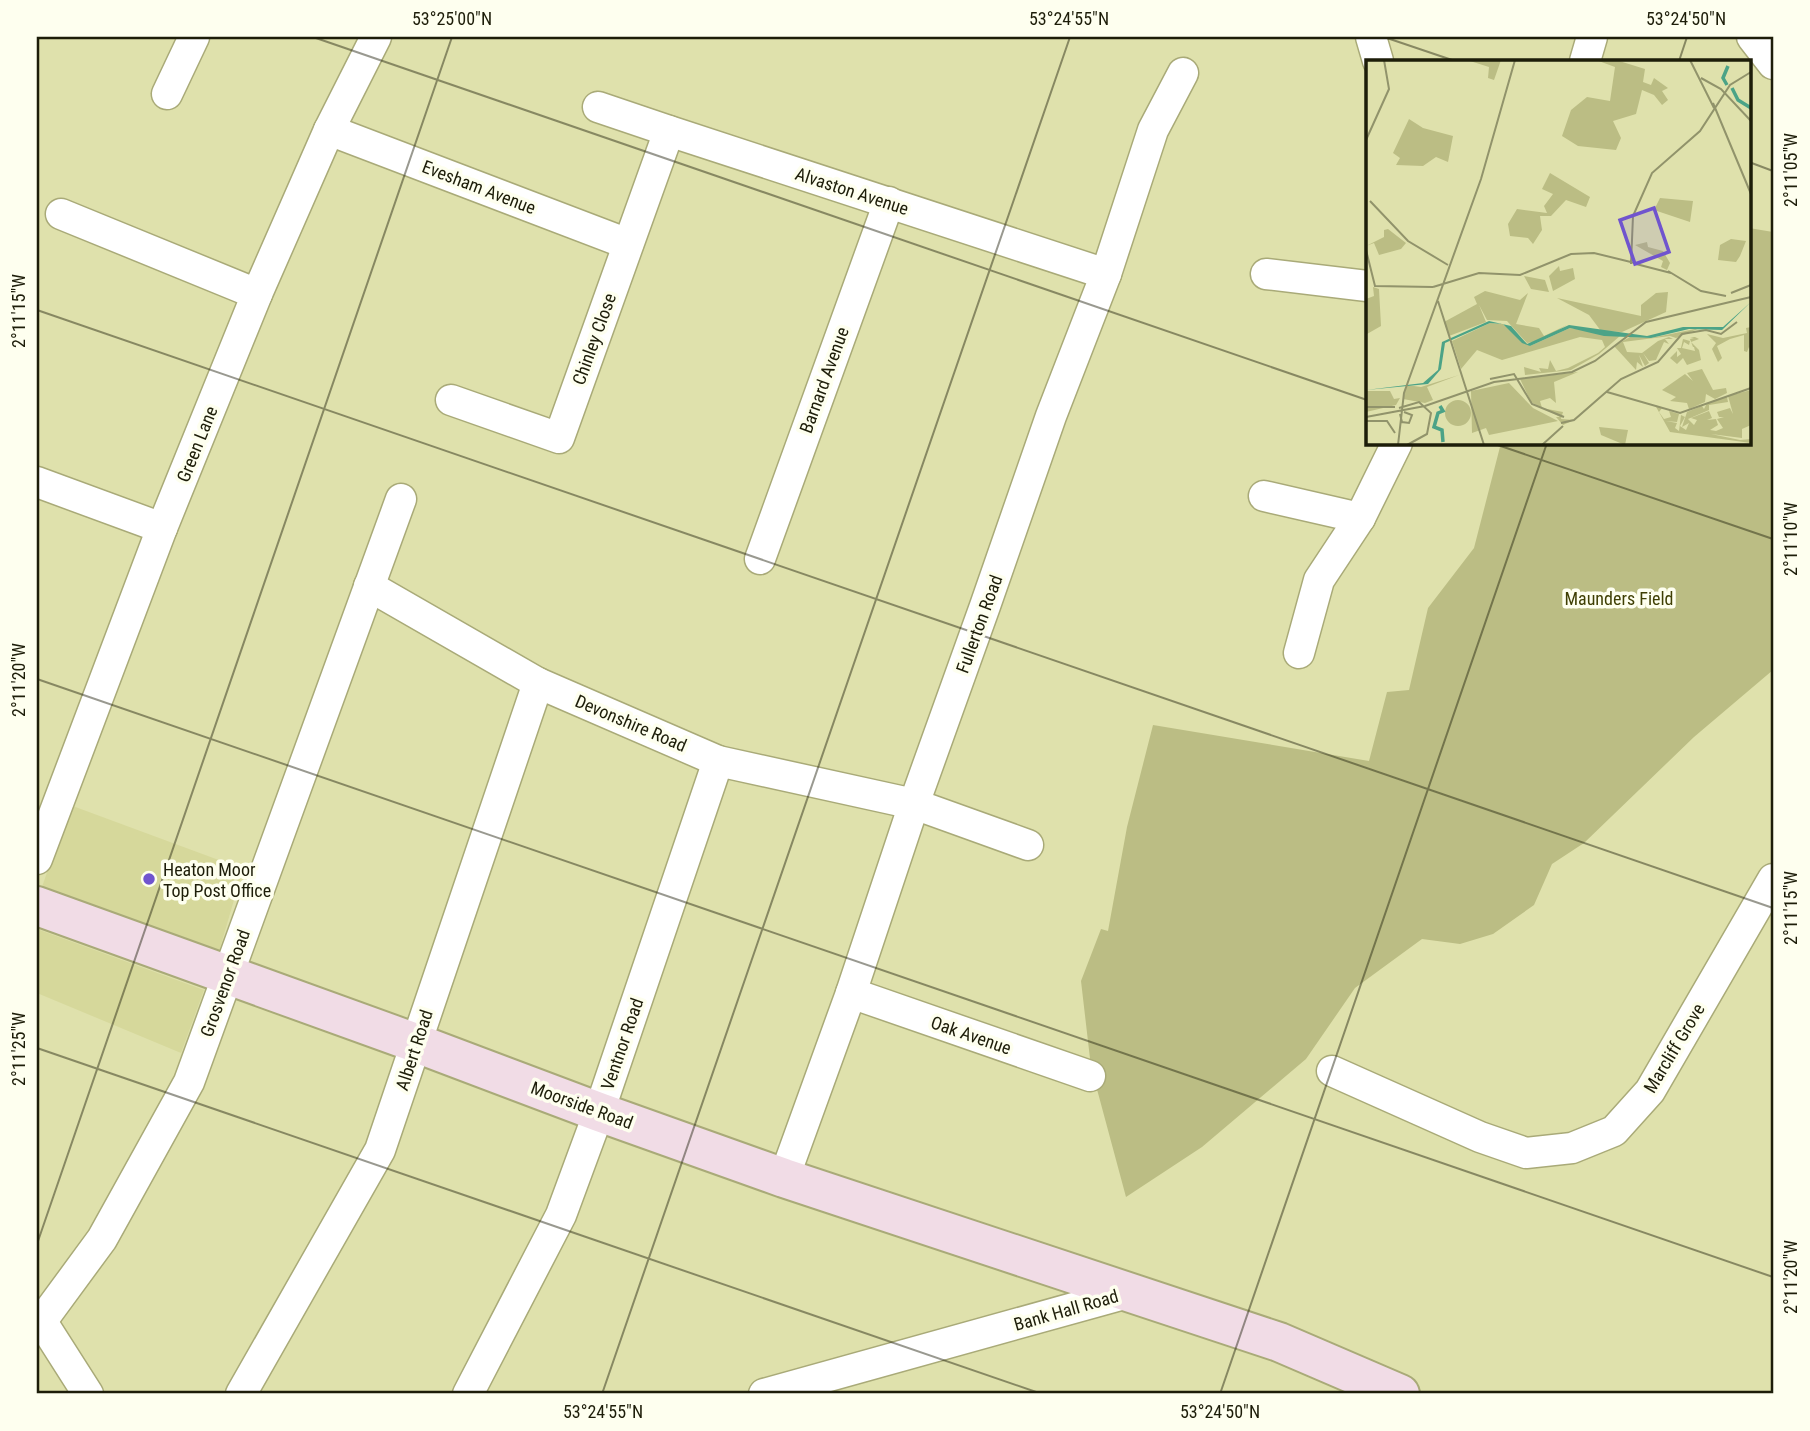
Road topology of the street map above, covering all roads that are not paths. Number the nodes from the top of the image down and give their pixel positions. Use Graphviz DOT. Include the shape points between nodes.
graph roads {
  1 [pos="194,37"];
  2 [pos="376,37"];
  3 [pos="1371,37"];
  4 [pos="1592,37"];
  5 [pos="1752,37"];
  6 [pos="1378,60"];
  7 [pos="1585,60"];
  8 [pos="1773,64"];
  9 [pos="1183,73"];
  10 [pos="167,94"];
  11 [pos="598,107"];
  12 [pos="329,130"];
  13 [pos="668,131"];
  14 [pos="888,202"];
  15 [pos="61,214"];
  16 [pos="628,244"];
  17 [pos="1107,274"];
  18 [pos="1266,274"];
  19 [pos="1366,286"];
  20 [pos="257,294"];
  21 [pos="451,400"];
  22 [pos="1397,444"];
  23 [pos="37,482"];
  24 [pos="1264,496"];
  25 [pos="401,499"];
  26 [pos="1360,518"];
  27 [pos="162,528"];
  28 [pos="760,559"];
  29 [pos="369,586"];
  30 [pos="1299,653"];
  31 [pos="538,683"];
  32 [pos="718,761"];
  33 [pos="914,804"];
  34 [pos="1028,845"];
  35 [pos="37,859"];
  36 [pos="1773,879"];
  37 [pos="37,906"];
  38 [pos="229,975"];
  39 [pos="851,993"];
  40 [pos="416,1043"];
  41 [pos="1332,1072"];
  42 [pos="1090,1076"];
  43 [pos="599,1112"];
  44 [pos="784,1178"];
  45 [pos="1131,1292"];
  46 [pos="39,1318"];
  47 [pos="88,1394"];
  48 [pos="241,1394"];
  49 [pos="468,1394"];
  50 [pos="764,1394"];
  51 [pos="1400,1394"];
  1 -- 10 [label="street"];
  2 -- 12 [label="street, Green Lane"];
  3 -- 6 [label="street"];
  4 -- 7 [label="street"];
  5 -- 8 [label="street"];
  9 -- 17 [label="street, Fullerton Road" via="1153,130"];
  11 -- 13 [label="street, Alvaston Avenue"];
  12 -- 16 [label="street, Evesham Avenue"];
  12 -- 20 [label="street, Green Lane"];
  13 -- 14 [label="street, Alvaston Avenue"];
  13 -- 16 [label="street, Chinley Close"];
  14 -- 17 [label="street, Alvaston Avenue"];
  14 -- 28 [label="street, Barnard Avenue"];
  15 -- 20 [label="street"];
  16 -- 21 [label="street, Chinley Close" via="559,438"];
  17 -- 33 [label="street, Fullerton Road" via="1051,416"];
  18 -- 19 [label="street"];
  20 -- 27 [label="street, Green Lane"];
  22 -- 26 [label="street"];
  23 -- 27 [label="street"];
  24 -- 26 [label="street"];
  25 -- 29 [label="street, Grosvenor Road"];
  26 -- 30 [label="street" via="1319,580"];
  27 -- 35 [label="street, Green Lane"];
  29 -- 31 [label="street, Devonshire Road"];
  29 -- 38 [label="street, Grosvenor Road"];
  31 -- 32 [label="street, Devonshire Road"];
  31 -- 40 [label="street, Albert Road"];
  32 -- 33 [label="street, Devonshire Road"];
  32 -- 43 [label="street, Ventnor Road"];
  33 -- 34 [label="street, Devonshire Road"];
  33 -- 39 [label="street, Fullerton Road"];
  36 -- 41 [label="street, Marcliff Grove" via="1650,1091 1614,1131 1572,1148 1526,1153"];
  37 -- 38 [label="main road, Moorside Road"];
  38 -- 40 [label="main road, Moorside Road"];
  38 -- 46 [label="street, Grosvenor Road" via="188,1082 102,1239"];
  39 -- 42 [label="street, Oak Avenue"];
  39 -- 44 [label="street, Fullerton Road"];
  40 -- 43 [label="main road, Moorside Road"];
  40 -- 48 [label="street, Albert Road" via="380,1150"];
  43 -- 44 [label="main road, Moorside Road"];
  43 -- 49 [label="street, Ventnor Road" via="562,1215"];
  44 -- 45 [label="main road, Moorside Road"];
  45 -- 50 [label="street, Bank Hall Road"];
  45 -- 51 [label="main road, Bank Hall Road" via="1279,1342"];
  46 -- 47 [label="street"];
}
